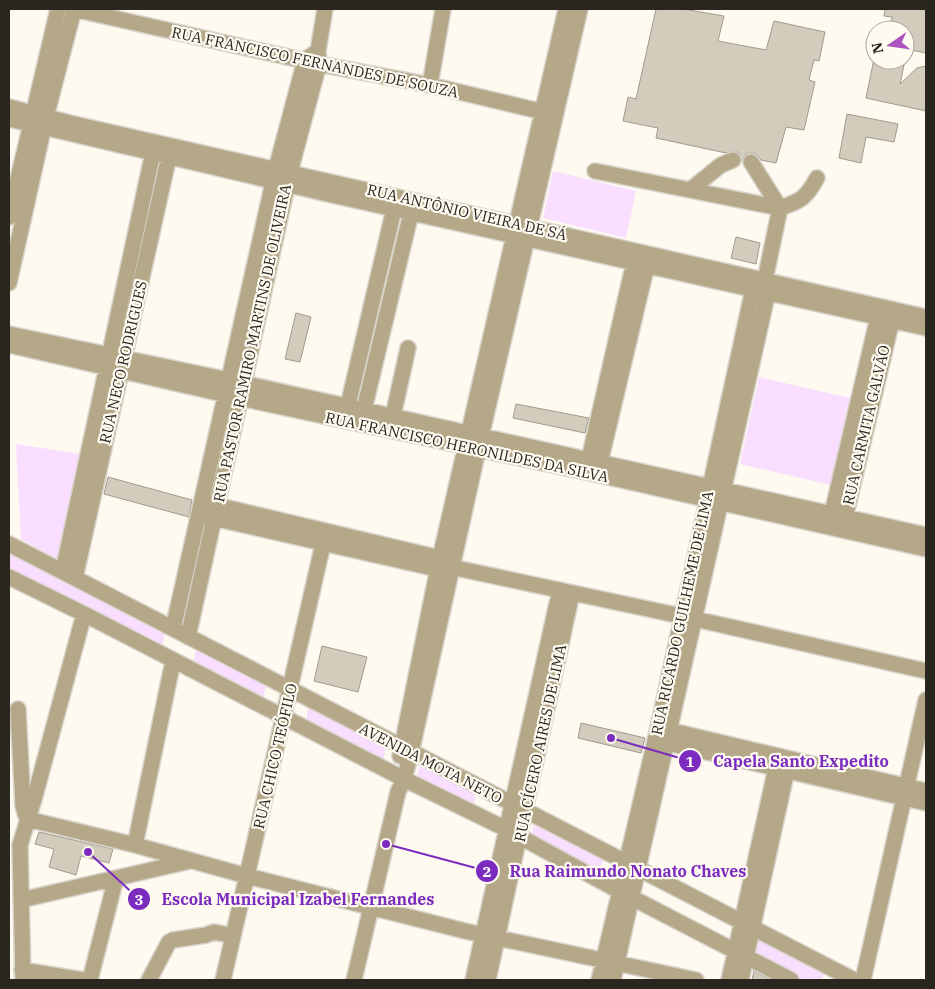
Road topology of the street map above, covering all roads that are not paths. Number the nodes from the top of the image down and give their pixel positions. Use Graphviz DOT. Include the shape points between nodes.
graph roads {
  1 [pos="58,9"];
  2 [pos="74,9"];
  3 [pos="325,9"];
  4 [pos="443,9"];
  5 [pos="566,9"];
  6 [pos="580,9"];
  7 [pos="314,58"];
  8 [pos="430,85"];
  9 [pos="9,107"];
  10 [pos="549,114"];
  11 [pos="9,119"];
  12 [pos="38,121"];
  13 [pos="154,148"];
  14 [pos="170,151"];
  15 [pos="733,160"];
  16 [pos="751,162"];
  17 [pos="595,171"];
  18 [pos="282,177"];
  19 [pos="817,178"];
  20 [pos="690,190"];
  21 [pos="780,208"];
  22 [pos="394,209"];
  23 [pos="411,213"];
  24 [pos="9,217"];
  25 [pos="521,231"];
  26 [pos="134,240"];
  27 [pos="150,243"];
  28 [pos="641,264"];
  29 [pos="9,283"];
  30 [pos="762,287"];
  31 [pos="926,317"];
  32 [pos="885,318"];
  33 [pos="926,328"];
  34 [pos="9,334"];
  35 [pos="9,345"];
  36 [pos="408,348"];
  37 [pos="115,362"];
  38 [pos="234,389"];
  39 [pos="346,413"];
  40 [pos="393,416"];
  41 [pos="362,417"];
  42 [pos="473,441"];
  43 [pos="593,467"];
  44 [pos="715,495"];
  45 [pos="208,510"];
  46 [pos="837,522"];
  47 [pos="325,537"];
  48 [pos="917,538"];
  49 [pos="9,544"];
  50 [pos="926,549"];
  51 [pos="443,565"];
  52 [pos="69,575"];
  53 [pos="9,577"];
  54 [pos="566,592"];
  55 [pos="84,614"];
  56 [pos="688,618"];
  57 [pos="173,629"];
  58 [pos="188,637"];
  59 [pos="173,661"];
  60 [pos="926,671"];
  61 [pos="290,690"];
  62 [pos="926,700"];
  63 [pos="18,710"];
  64 [pos="284,717"];
  65 [pos="662,736"];
  66 [pos="406,750"];
  67 [pos="782,769"];
  68 [pos="399,782"];
  69 [pos="926,791"];
  70 [pos="906,792"];
  71 [pos="926,803"];
  72 [pos="518,808"];
  73 [pos="28,819"];
  74 [pos="513,833"];
  75 [pos="16,835"];
  76 [pos="135,845"];
  77 [pos="192,861"];
  78 [pos="632,866"];
  79 [pos="247,876"];
  80 [pos="116,878"];
  81 [pos="625,894"];
  82 [pos="21,900"];
  83 [pos="371,907"];
  84 [pos="747,925"];
  85 [pos="233,936"];
  86 [pos="490,936"];
  87 [pos="741,954"];
  88 [pos="610,962"];
  89 [pos="22,975"];
  90 [pos="83,980"];
  91 [pos="90,980"];
  92 [pos="149,980"];
  93 [pos="223,980"];
  94 [pos="354,980"];
  95 [pos="473,980"];
  96 [pos="488,980"];
  97 [pos="599,980"];
  98 [pos="613,980"];
  99 [pos="696,980"];
  100 [pos="729,980"];
  101 [pos="741,980"];
  102 [pos="791,980"];
  103 [pos="854,980"];
  104 [pos="863,980"];
  1 -- 12 [label="street"];
  2 -- 7 [label="street, RUA FRANCISCO FERNANDES DE SOUZA"];
  2 -- 12 [label="street"];
  3 -- 7 [label="street, RUA PASTOR RAMIRO MARTINS DE OLIVEIRA"];
  4 -- 8 [label="street"];
  5 -- 10 [label="street"];
  6 -- 10 [label="street"];
  7 -- 8 [label="street, RUA FRANCISCO FERNANDES DE SOUZA"];
  7 -- 18 [label="street, RUA PASTOR RAMIRO MARTINS DE OLIVEIRA"];
  8 -- 10 [label="street, RUA FRANCISCO FERNANDES DE SOUZA"];
  9 -- 12 [label="street, RUA ANTÔNIO VIEIRA DE SÁ"];
  10 -- 25 [label="street"];
  11 -- 12 [label="street, RUA ANTÔNIO VIEIRA DE SÁ"];
  12 -- 13 [label="street, RUA ANTÔNIO VIEIRA DE SÁ"];
  12 -- 24 [label="street"];
  12 -- 29 [label="street"];
  13 -- 14 [label="street, RUA ANTÔNIO VIEIRA DE SÁ"];
  13 -- 26 [label="street, RUA NECO RODRIGUES"];
  14 -- 18 [label="street, RUA ANTÔNIO VIEIRA DE SÁ"];
  14 -- 27 [label="street, RUA NECO RODRIGUES"];
  15 -- 20 [label="street" via="720,165"];
  16 -- 21 [label="street"];
  17 -- 20 [label="street"];
  18 -- 22 [label="street, RUA ANTÔNIO VIEIRA DE SÁ"];
  18 -- 25 [label="street, RUA ANTÔNIO VIEIRA DE SÁ"];
  18 -- 38 [label="street, RUA PASTOR RAMIRO MARTINS DE OLIVEIRA"];
  19 -- 21 [label="street" via="806,196"];
  20 -- 21 [label="street"];
  21 -- 30 [label="street, RUA RICARDO GUILHEME DE LIMA"];
  22 -- 23 [label="street, RUA ANTÔNIO VIEIRA DE SÁ"];
  22 -- 39 [label="street"];
  23 -- 25 [label="street, RUA ANTÔNIO VIEIRA DE SÁ"];
  23 -- 41 [label="street"];
  25 -- 28 [label="street, RUA ANTÔNIO VIEIRA DE SÁ"];
  25 -- 30 [label="street, RUA ANTÔNIO VIEIRA DE SÁ"];
  25 -- 42 [label="street"];
  26 -- 27 [label="street"];
  26 -- 37 [label="street, RUA NECO RODRIGUES"];
  27 -- 37 [label="street, RUA NECO RODRIGUES"];
  28 -- 30 [label="street, RUA ANTÔNIO VIEIRA DE SÁ"];
  28 -- 43 [label="street"];
  30 -- 31 [label="street, RUA ANTÔNIO VIEIRA DE SÁ"];
  30 -- 32 [label="street, RUA ANTÔNIO VIEIRA DE SÁ"];
  30 -- 44 [label="street, RUA RICARDO GUILHEME DE LIMA"];
  32 -- 33 [label="street, RUA ANTÔNIO VIEIRA DE SÁ"];
  32 -- 46 [label="street, RUA CARMITA GALVÃO"];
  34 -- 37 [label="street, RUA FRANCISCO HERONILDES DA SILVA"];
  35 -- 37 [label="street, RUA FRANCISCO HERONILDES DA SILVA"];
  36 -- 40 [label="street"];
  37 -- 38 [label="street, RUA FRANCISCO HERONILDES DA SILVA"];
  37 -- 52 [label="street, RUA NECO RODRIGUES"];
  38 -- 39 [label="street, RUA FRANCISCO HERONILDES DA SILVA"];
  38 -- 45 [label="street, RUA PASTOR RAMIRO MARTINS DE OLIVEIRA"];
  39 -- 41 [label="street, RUA FRANCISCO HERONILDES DA SILVA"];
  40 -- 41 [label="street, RUA FRANCISCO HERONILDES DA SILVA"];
  40 -- 42 [label="street, RUA FRANCISCO HERONILDES DA SILVA"];
  41 -- 42 [label="street, RUA FRANCISCO HERONILDES DA SILVA"];
  42 -- 43 [label="street, RUA FRANCISCO HERONILDES DA SILVA"];
  42 -- 51 [label="street"];
  43 -- 44 [label="street, RUA FRANCISCO HERONILDES DA SILVA"];
  44 -- 46 [label="street, RUA FRANCISCO HERONILDES DA SILVA"];
  44 -- 56 [label="street, RUA RICARDO GUILHEME DE LIMA"];
  45 -- 47 [label="street"];
  45 -- 57 [label="street, RUA PASTOR RAMIRO MARTINS DE OLIVEIRA"];
  45 -- 58 [label="street, RUA PASTOR RAMIRO MARTINS DE OLIVEIRA"];
  46 -- 48 [label="street, RUA FRANCISCO HERONILDES DA SILVA"];
  47 -- 51 [label="street"];
  47 -- 61 [label="street, RUA CHICO TEÓFILO"];
  48 -- 50 [label="street, RUA FRANCISCO HERONILDES DA SILVA"];
  49 -- 52 [label="street, AVENIDA MOTA NETO"];
  51 -- 54 [label="street"];
  51 -- 66 [label="street"];
  52 -- 57 [label="street, AVENIDA MOTA NETO"];
  53 -- 55 [label="street, AVENIDA MOTA NETO"];
  54 -- 56 [label="street"];
  54 -- 72 [label="street, RUA CÍCERO AIRES DE LIMA"];
  55 -- 59 [label="street, AVENIDA MOTA NETO"];
  55 -- 73 [label="street"];
  56 -- 60 [label="street"];
  56 -- 65 [label="street, RUA RICARDO GUILHEME DE LIMA"];
  57 -- 58 [label="street, AVENIDA MOTA NETO"];
  58 -- 61 [label="street, AVENIDA MOTA NETO"];
  59 -- 64 [label="street, AVENIDA MOTA NETO"];
  59 -- 76 [label="street"];
  61 -- 64 [label="street, RUA CHICO TEÓFILO"];
  61 -- 66 [label="street, AVENIDA MOTA NETO"];
  62 -- 70 [label="street"];
  63 -- 73 [label="street" via="23,806"];
  64 -- 68 [label="street, AVENIDA MOTA NETO"];
  64 -- 79 [label="street, RUA CHICO TEÓFILO"];
  65 -- 67 [label="street"];
  65 -- 70 [label="street"];
  65 -- 78 [label="street, RUA RICARDO GUILHEME DE LIMA"];
  66 -- 68 [label="street"];
  66 -- 72 [label="street, AVENIDA MOTA NETO"];
  67 -- 70 [label="street"];
  67 -- 84 [label="street"];
  68 -- 74 [label="street, AVENIDA MOTA NETO"];
  68 -- 83 [label="street"];
  69 -- 70 [label="street"];
  70 -- 71 [label="street"];
  70 -- 104 [label="street"];
  72 -- 74 [label="street, RUA CÍCERO AIRES DE LIMA"];
  72 -- 78 [label="street, AVENIDA MOTA NETO"];
  73 -- 75 [label="street"];
  73 -- 76 [label="street"];
  74 -- 81 [label="street, AVENIDA MOTA NETO"];
  74 -- 86 [label="street, RUA CÍCERO AIRES DE LIMA"];
  75 -- 82 [label="street" via="20,845"];
  76 -- 77 [label="street"];
  77 -- 79 [label="street"];
  77 -- 80 [label="street"];
  78 -- 81 [label="street, RUA RICARDO GUILHEME DE LIMA"];
  78 -- 84 [label="street, AVENIDA MOTA NETO"];
  79 -- 83 [label="street"];
  79 -- 85 [label="street, RUA CHICO TEÓFILO"];
  80 -- 82 [label="street"];
  80 -- 91 [label="street"];
  81 -- 87 [label="street, AVENIDA MOTA NETO"];
  81 -- 88 [label="street, RUA RICARDO GUILHEME DE LIMA"];
  82 -- 89 [label="street"];
  83 -- 86 [label="street"];
  83 -- 94 [label="street"];
  84 -- 87 [label="street"];
  84 -- 103 [label="street, AVENIDA MOTA NETO"];
  85 -- 92 [label="street" via="214,932 169,942"];
  85 -- 93 [label="street, RUA CHICO TEÓFILO"];
  86 -- 88 [label="street"];
  86 -- 95 [label="street, RUA CÍCERO AIRES DE LIMA"];
  86 -- 96 [label="street, RUA CÍCERO AIRES DE LIMA"];
  87 -- 100 [label="street"];
  87 -- 101 [label="street"];
  87 -- 102 [label="street, AVENIDA MOTA NETO"];
  88 -- 97 [label="street, RUA RICARDO GUILHEME DE LIMA"];
  88 -- 98 [label="street, RUA RICARDO GUILHEME DE LIMA"];
  88 -- 99 [label="street"];
  89 -- 90 [label="street"];
}
